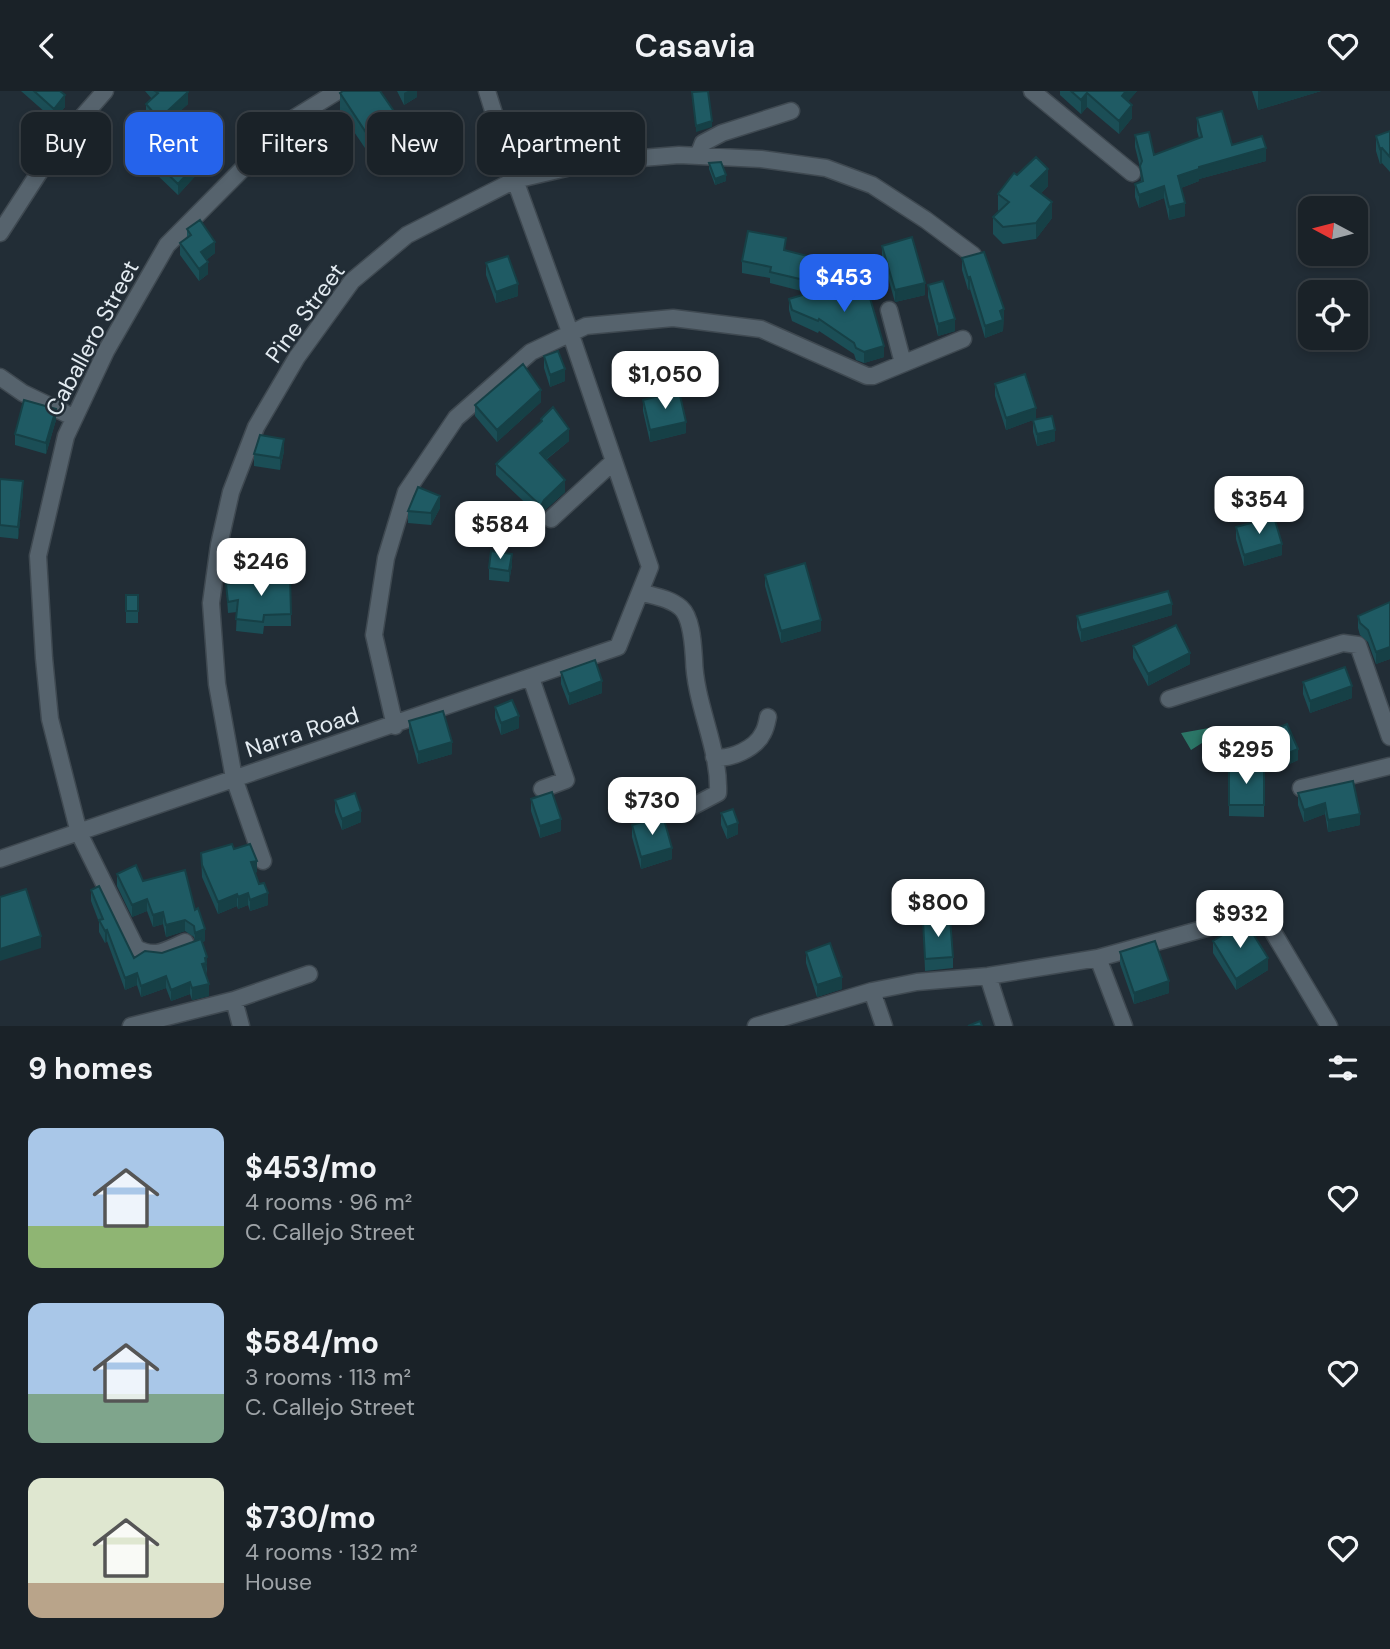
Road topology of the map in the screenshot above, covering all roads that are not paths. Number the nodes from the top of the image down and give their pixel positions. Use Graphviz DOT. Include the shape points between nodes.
graph roads {
  1 [pos="105,91"];
  2 [pos="338,91"];
  3 [pos="487,91"];
  4 [pos="1032,91"];
  5 [pos="791,111"];
  6 [pos="698,156"];
  7 [pos="1132,173"];
  8 [pos="516,180"];
  9 [pos="0,233"];
  10 [pos="973,255"];
  11 [pos="890,310"];
  12 [pos="570,332"];
  13 [pos="963,339"];
  14 [pos="903,363"];
  15 [pos="0,377"];
  16 [pos="73,417"];
  17 [pos="614,461"];
  18 [pos="551,519"];
  19 [pos="640,592"];
  20 [pos="531,678"];
  21 [pos="1169,699"];
  22 [pos="768,717"];
  23 [pos="395,726"];
  24 [pos="1390,737"];
  25 [pos="714,757"];
  26 [pos="1390,766"];
  27 [pos="234,778"];
  28 [pos="1301,788"];
  29 [pos="542,789"];
  30 [pos="680,813"];
  31 [pos="79,833"];
  32 [pos="0,859"];
  33 [pos="263,861"];
  34 [pos="185,942"];
  35 [pos="1098,958"];
  36 [pos="309,974"];
  37 [pos="988,976"];
  38 [pos="872,991"];
  39 [pos="234,1000"];
  40 [pos="761,1025"];
  41 [pos="133,1026"];
  42 [pos="241,1026"];
  43 [pos="884,1026"];
  44 [pos="1004,1026"];
  45 [pos="1124,1026"];
  46 [pos="1329,1026"];
  1 -- 9 [label="street" via="55,148"];
  2 -- 16 [label="street, Caballero Street" via="291,120 167,245"];
  3 -- 8 [label="street"];
  4 -- 7 [label="street"];
  5 -- 6 [label="street" via="722,133 703,143"];
  6 -- 8 [label="street, Pine Street" via="592,162"];
  6 -- 10 [label="street, Pine Street" via="826,168 872,185"];
  8 -- 12 [label="street"];
  8 -- 27 [label="street, Pine Street" via="407,235 352,281 297,357 256,427 231,492 211,603 217,684"];
  11 -- 14 [label="street"];
  12 -- 14 [label="street" via="586,326 673,318 761,329 867,376"];
  12 -- 17 [label="street"];
  12 -- 23 [label="street" via="531,352 456,418 406,492 386,558 374,635"];
  13 -- 14 [label="street"];
  15 -- 16 [label="street"];
  16 -- 31 [label="street, Caballero Street" via="38,557 51,719"];
  17 -- 18 [label="street"];
  17 -- 19 [label="street" via="650,567"];
  19 -- 20 [label="street, Narra Road" via="618,647"];
  19 -- 25 [label="street" via="670,600 683,609 693,638 698,699"];
  20 -- 23 [label="street, Narra Road"];
  20 -- 29 [label="street" via="566,780"];
  21 -- 24 [label="street" via="1343,643 1358,645"];
  22 -- 25 [label="street" via="763,736 742,753"];
  23 -- 27 [label="street, Narra Road"];
  25 -- 30 [label="street" via="718,793"];
  26 -- 28 [label="street"];
  27 -- 31 [label="street, Narra Road"];
  27 -- 33 [label="street, Pine Street"];
  31 -- 32 [label="street, Narra Road"];
  31 -- 34 [label="street, Caballero Street" via="136,948 158,953"];
  35 -- 37 [label="street"];
  35 -- 45 [label="street"];
  35 -- 46 [label="street" via="1257,914 1266,920"];
  36 -- 39 [label="street"];
  37 -- 38 [label="street"];
  37 -- 44 [label="street"];
  38 -- 40 [label="street"];
  38 -- 43 [label="street"];
  39 -- 41 [label="street"];
  39 -- 42 [label="street"];
}
